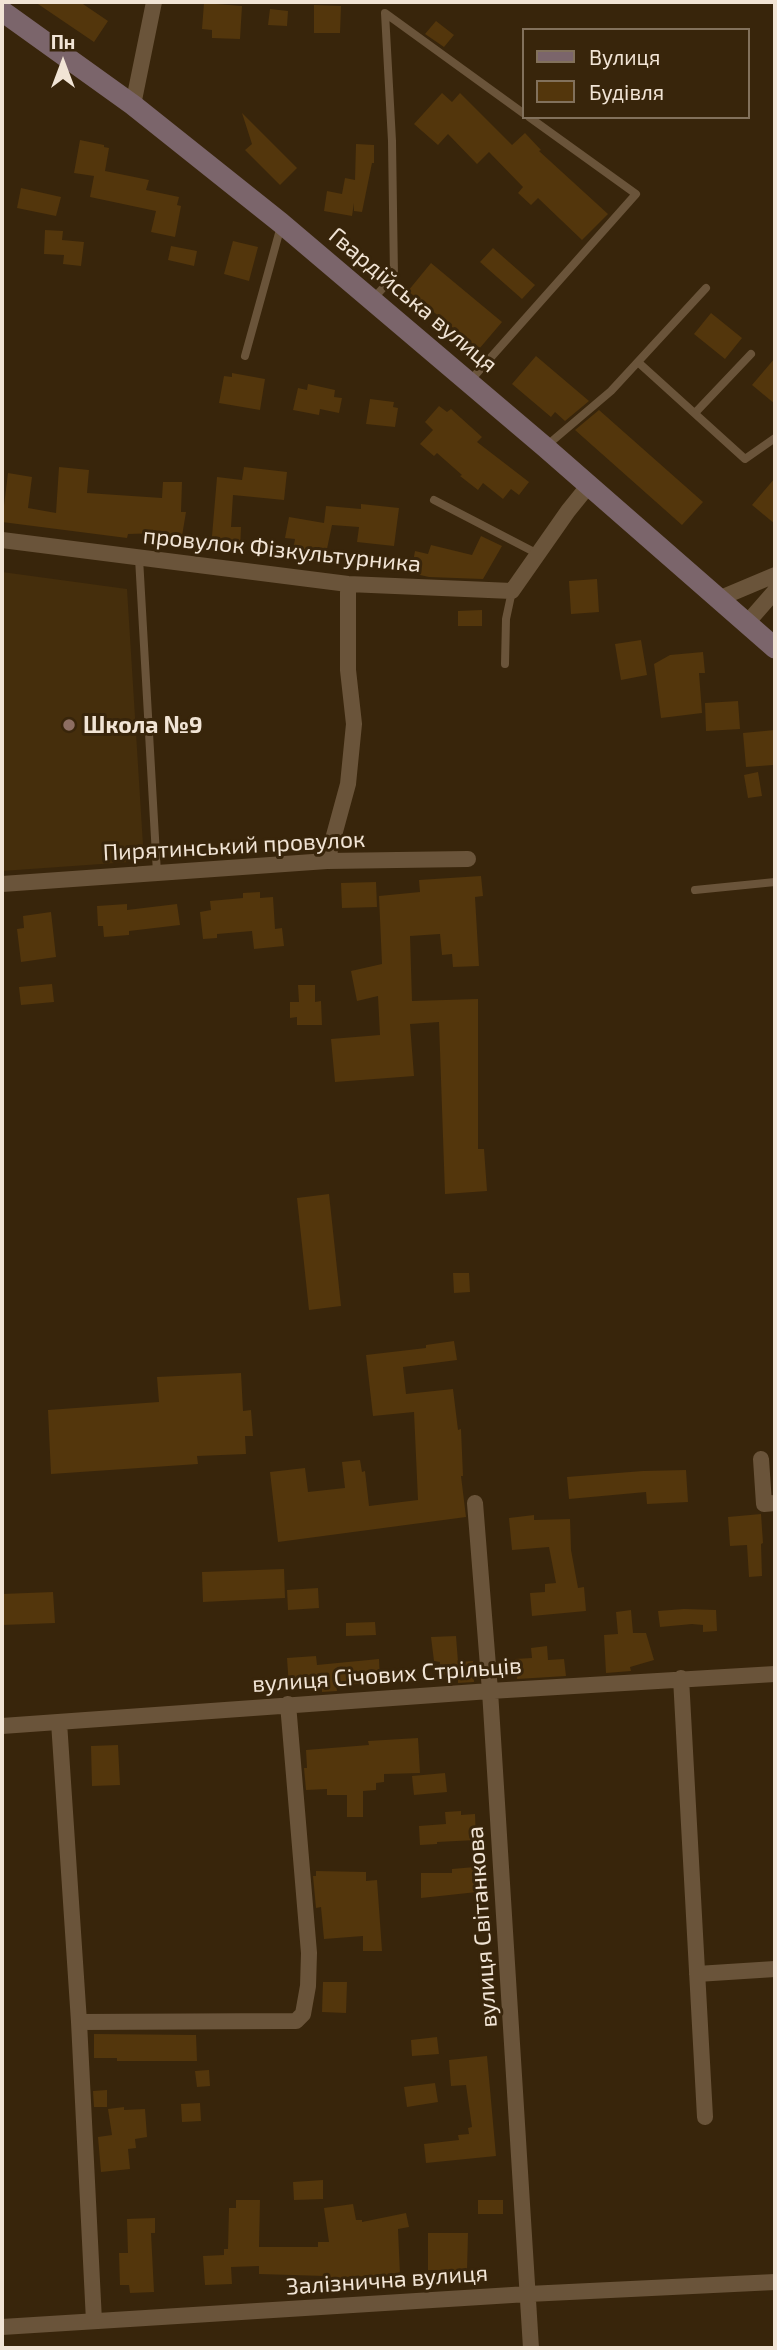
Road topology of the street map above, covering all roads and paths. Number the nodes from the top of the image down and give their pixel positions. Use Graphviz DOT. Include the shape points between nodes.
graph roads {
  1 [pos="154,2"];
  2 [pos="2,10"];
  3 [pos="133,104"];
  4 [pos="522,112"];
  5 [pos="532,119"];
  6 [pos="281,223"];
  7 [pos="706,288"];
  8 [pos="371,300"];
  9 [pos="751,354"];
  10 [pos="245,356"];
  11 [pos="639,363"];
  12 [pos="470,382"];
  13 [pos="695,413"];
  14 [pos="775,438"];
  15 [pos="545,447"];
  16 [pos="589,485"];
  17 [pos="434,500"];
  18 [pos="2,540"];
  19 [pos="538,554"];
  20 [pos="139,558"];
  21 [pos="775,575"];
  22 [pos="348,584"];
  23 [pos="775,591"];
  24 [pos="512,592"];
  25 [pos="718,599"];
  26 [pos="747,623"];
  27 [pos="775,648"];
  28 [pos="505,664"];
  29 [pos="468,859"];
  30 [pos="327,861"];
  31 [pos="157,873"];
  32 [pos="775,882"];
  33 [pos="2,884"];
  34 [pos="695,890"];
  35 [pos="761,1459"];
  36 [pos="475,1503"];
  37 [pos="775,1503"];
  38 [pos="775,1674"];
  39 [pos="681,1678"];
  40 [pos="490,1691"];
  41 [pos="288,1704"];
  42 [pos="60,1722"];
  43 [pos="2,1726"];
  44 [pos="775,1969"];
  45 [pos="697,1974"];
  46 [pos="79,2022"];
  47 [pos="705,2117"];
  48 [pos="775,2281"];
  49 [pos="528,2294"];
  50 [pos="94,2321"];
  51 [pos="2,2327"];
  52 [pos="531,2348"];
  1 -- 3 [label="street"];
  2 -- 3 [label="main road, Гвардійська вулиця"];
  3 -- 6 [label="main road, Гвардійська вулиця"];
  4 -- 8 [label="lane" via="385,13 394,276"];
  5 -- 12 [label="lane" via="636,194"];
  6 -- 8 [label="main road, Гвардійська вулиця"];
  6 -- 10 [label="lane"];
  7 -- 11 [label="lane"];
  8 -- 12 [label="main road, Гвардійська вулиця"];
  9 -- 13 [label="lane"];
  11 -- 13 [label="lane"];
  11 -- 15 [label="lane"];
  12 -- 15 [label="main road, Гвардійська вулиця"];
  13 -- 14 [label="lane" via="745,459"];
  15 -- 16 [label="main road, Гвардійська вулиця"];
  16 -- 19 [label="street"];
  16 -- 25 [label="main road, Гвардійська вулиця"];
  17 -- 19 [label="lane"];
  18 -- 20 [label="street, провулок Фізкультурника"];
  19 -- 24 [label="street"];
  20 -- 22 [label="street, провулок Фізкультурника"];
  20 -- 31 [label="lane"];
  21 -- 25 [label="street"];
  22 -- 24 [label="street, провулок Фізкультурника"];
  22 -- 30 [label="street" via="348,670 354,724 348,784"];
  23 -- 26 [label="street"];
  24 -- 28 [label="lane"];
  25 -- 26 [label="main road, Гвардійська вулиця"];
  26 -- 27 [label="main road, Гвардійська вулиця"];
  29 -- 30 [label="street, Пирятинський провулок"];
  30 -- 31 [label="street, Пирятинський провулок"];
  31 -- 33 [label="street, Пирятинський провулок"];
  32 -- 34 [label="lane"];
  35 -- 37 [label="street" via="764,1504"];
  36 -- 40 [label="street, вулиця Світанкова"];
  38 -- 39 [label="street, вулиця Січових Стрільців"];
  39 -- 40 [label="street, вулиця Січових Стрільців"];
  39 -- 45 [label="street"];
  40 -- 41 [label="street, вулиця Січових Стрільців"];
  40 -- 49 [label="street, вулиця Світанкова"];
  41 -- 42 [label="street, вулиця Січових Стрільців"];
  41 -- 46 [label="street" via="309,1952 303,2014 296,2021"];
  42 -- 43 [label="street, вулиця Січових Стрільців"];
  42 -- 46 [label="street"];
  44 -- 45 [label="street"];
  45 -- 47 [label="street"];
  46 -- 50 [label="street"];
  48 -- 49 [label="street, Залізнична вулиця"];
  49 -- 50 [label="street, Залізнична вулиця"];
  49 -- 52 [label="street, вулиця Світанкова"];
  50 -- 51 [label="street, Залізнична вулиця"];
}
